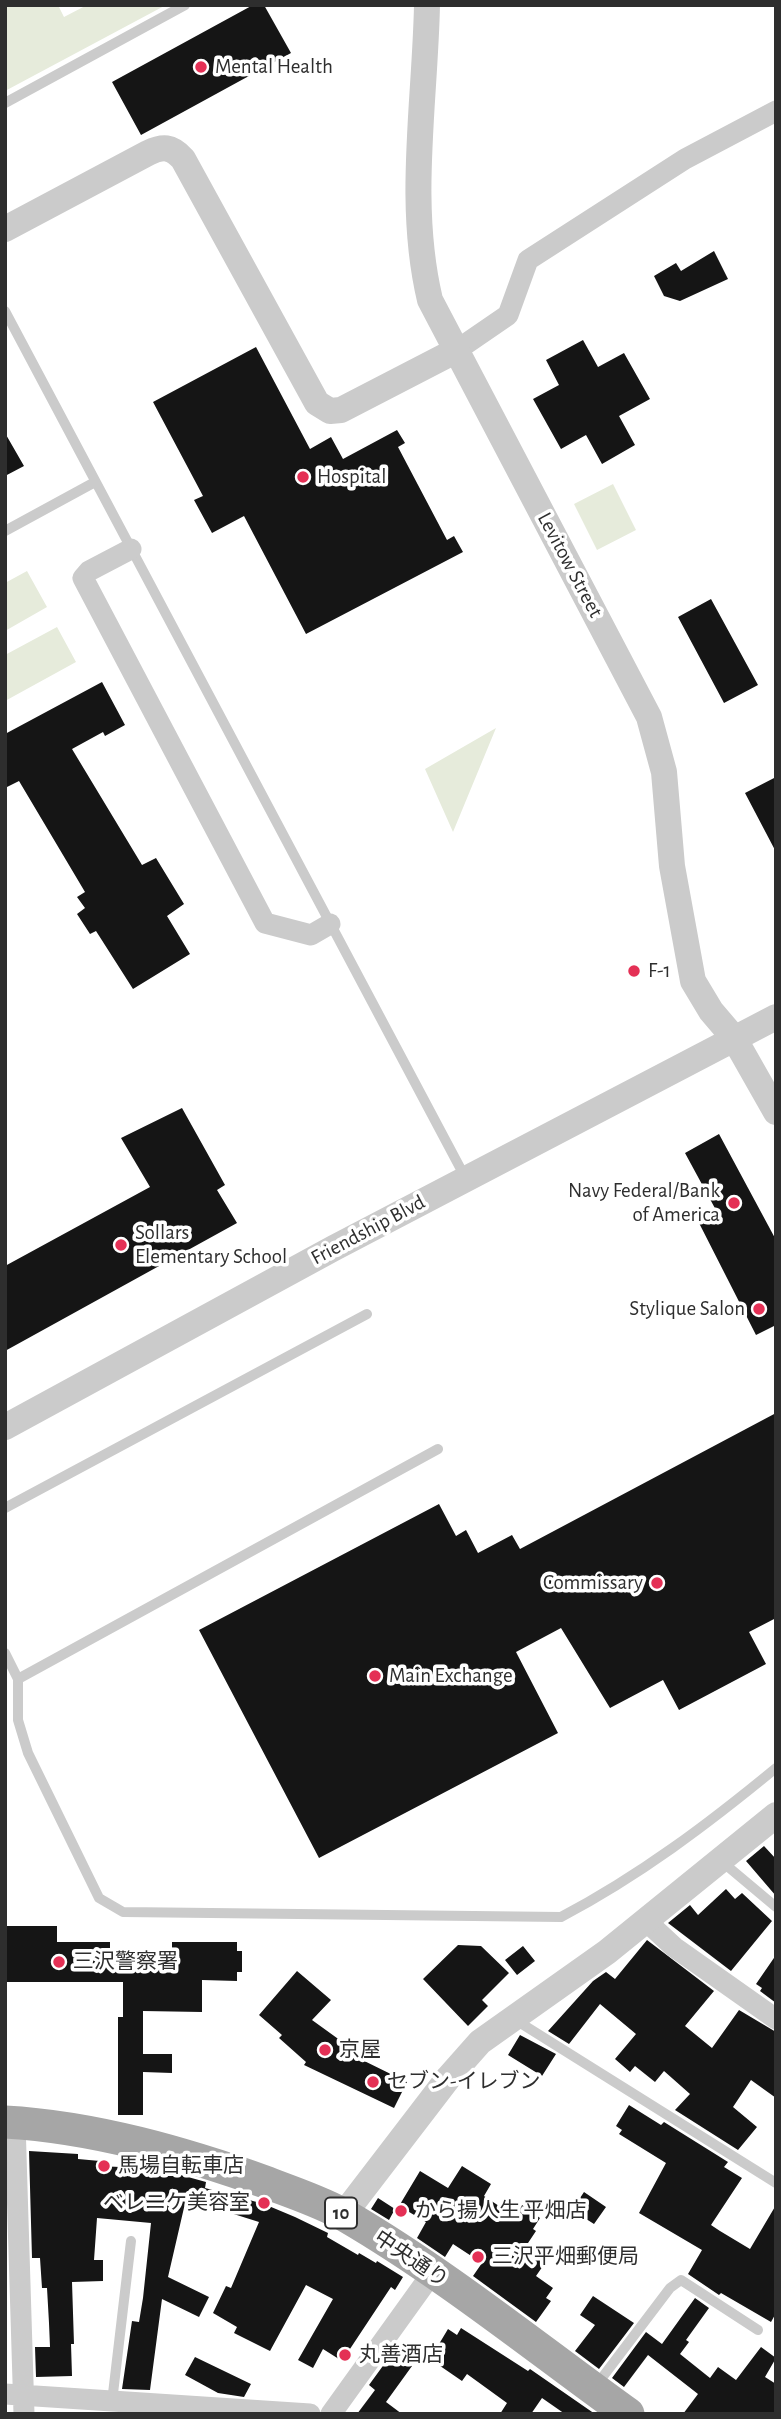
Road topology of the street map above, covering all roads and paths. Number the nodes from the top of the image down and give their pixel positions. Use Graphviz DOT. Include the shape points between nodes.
graph roads {
  1 [pos="185,5"];
  2 [pos="427,5"];
  3 [pos="5,103"];
  4 [pos="776,111"];
  5 [pos="5,229"];
  6 [pos="5,311"];
  7 [pos="457,350"];
  8 [pos="96,482"];
  9 [pos="5,531"];
  10 [pos="131,549"];
  11 [pos="330,924"];
  12 [pos="776,1017"];
  13 [pos="734,1038"];
  14 [pos="776,1112"];
  15 [pos="466,1178"];
  16 [pos="367,1314"];
  17 [pos="5,1427"];
  18 [pos="438,1449"];
  19 [pos="5,1508"];
  20 [pos="5,1653"];
  21 [pos="18,1679"];
  22 [pos="776,1768"];
  23 [pos="776,1815"];
  24 [pos="720,1860"];
  25 [pos="776,1907"];
  26 [pos="646,1921"];
  27 [pos="512,2018"];
  28 [pos="776,2019"];
  29 [pos="10,2122"];
  30 [pos="776,2183"];
  31 [pos="344,2214"];
  32 [pos="131,2241"];
  33 [pos="433,2272"];
  34 [pos="758,2329"];
  35 [pos="594,2389"];
  36 [pos="17,2401"];
  37 [pos="112,2402"];
  38 [pos="310,2414"];
  39 [pos="331,2414"];
  40 [pos="628,2414"];
  1 -- 3 [label="lane"];
  2 -- 7 [label="street, Levitow Street" via="418,207 421,262 430,300"];
  4 -- 7 [label="street" via="685,159 528,260 508,315"];
  5 -- 7 [label="street" via="148,153 172,149 183,159 317,403 330,411 341,410"];
  6 -- 8 [label="lane"];
  7 -- 13 [label="street, Levitow Street" via="649,717 664,772 672,866 693,981"];
  8 -- 9 [label="lane"];
  8 -- 10 [label="lane"];
  10 -- 11 [label="lane"];
  10 -- 11 [label="street" via="83,578 265,923 311,935"];
  11 -- 15 [label="lane"];
  12 -- 13 [label="street, Friendship Blvd"];
  13 -- 14 [label="street, Levitow Street"];
  13 -- 15 [label="street, Friendship Blvd"];
  15 -- 17 [label="street, Friendship Blvd"];
  16 -- 19 [label="lane"];
  18 -- 21 [label="lane"];
  20 -- 21 [label="lane"];
  21 -- 22 [label="lane" via="18,1720 28,1753 99,1898 123,1912 561,1917 611,1891 709,1823"];
  23 -- 24 [label="street"];
  24 -- 25 [label="lane"];
  24 -- 26 [label="street"];
  26 -- 27 [label="street"];
  26 -- 28 [label="street" via="674,1947"];
  27 -- 30 [label="lane"];
  27 -- 31 [label="street" via="480,2042 449,2077"];
  29 -- 31 [label="main road, 中央通り / 10" via="142,2144 218,2165"];
  29 -- 36 [label="street"];
  31 -- 33 [label="main road, 中央通り / 10"];
  32 -- 37 [label="lane"];
  33 -- 35 [label="main road, 中央通り / 10"];
  33 -- 39 [label="street"];
  34 -- 35 [label="lane" via="681,2280 670,2288"];
  35 -- 40 [label="main road, 中央通り / 10"];
  36 -- 37 [label="street"];
  37 -- 38 [label="street"];
}
